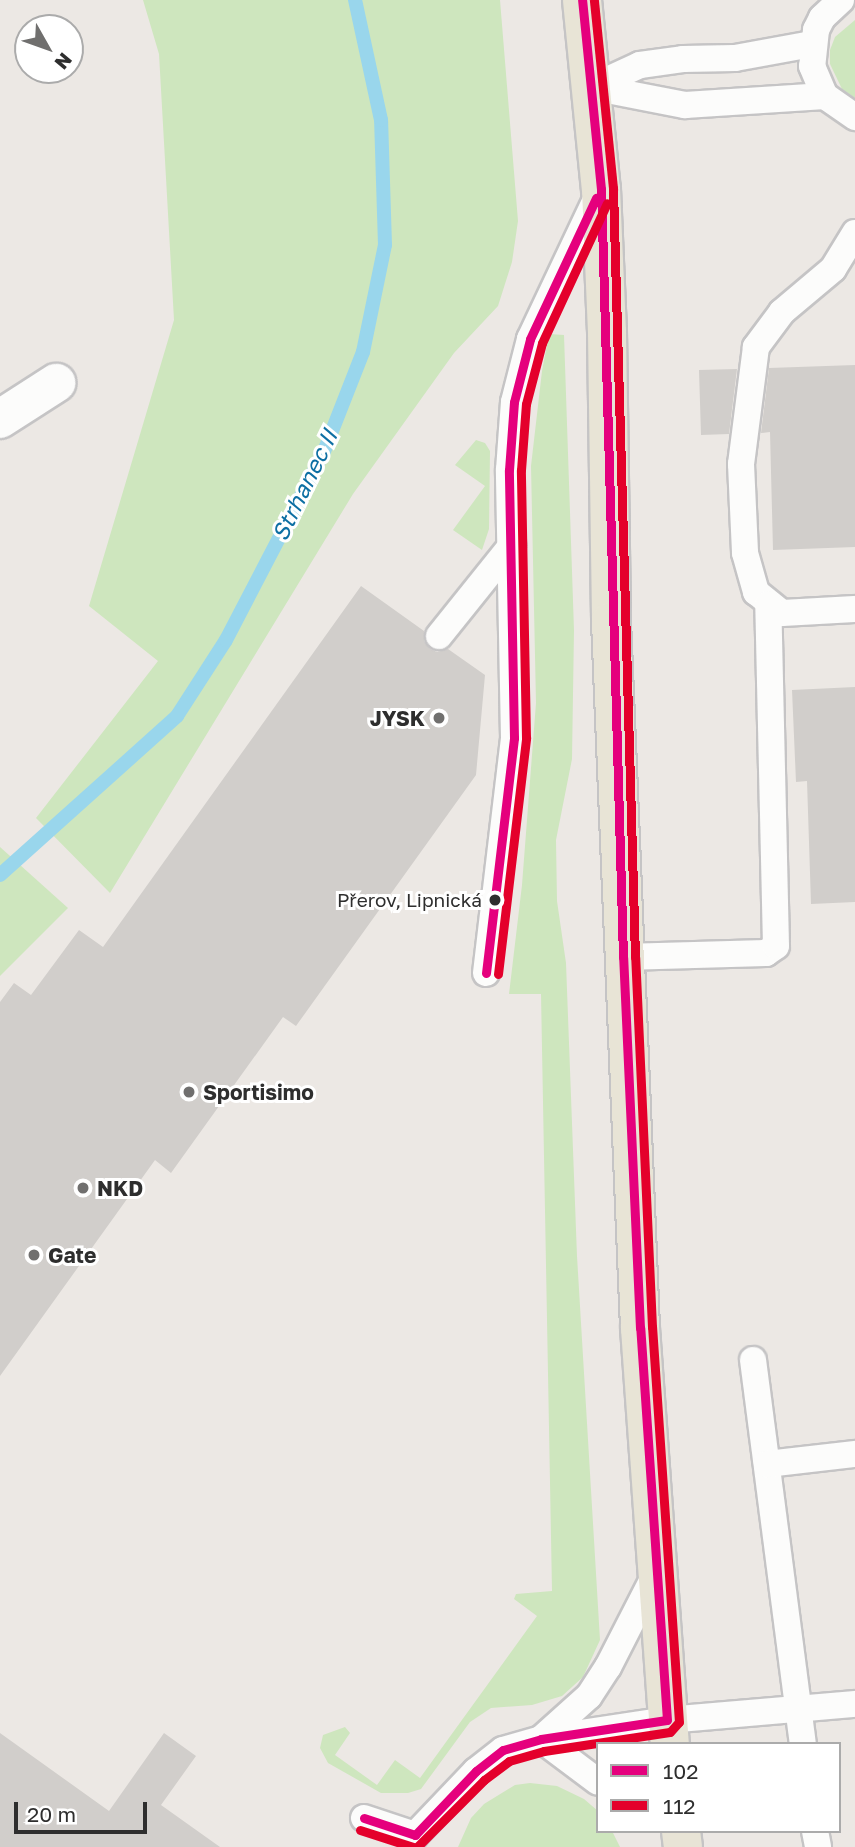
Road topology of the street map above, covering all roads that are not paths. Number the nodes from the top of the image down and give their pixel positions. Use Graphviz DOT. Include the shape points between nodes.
graph roads {
  1 [pos="582,0"];
  2 [pos="841,0"];
  3 [pos="812,44"];
  4 [pos="592,87"];
  5 [pos="825,96"];
  6 [pos="855,117"];
  7 [pos="601,189"];
  8 [pos="855,233"];
  9 [pos="56,383"];
  10 [pos="0,419"];
  11 [pos="512,545"];
  12 [pos="768,604"];
  13 [pos="855,609"];
  14 [pos="439,636"];
  15 [pos="623,957"];
  16 [pos="486,973"];
  17 [pos="753,1360"];
  18 [pos="855,1454"];
  19 [pos="767,1464"];
  20 [pos="657,1570"];
  21 [pos="855,1704"];
  22 [pos="799,1711"];
  23 [pos="669,1732"];
  24 [pos="541,1739"];
  25 [pos="803,1742"];
  26 [pos="596,1780"];
  27 [pos="364,1818"];
  28 [pos="665,1833"];
  29 [pos="413,1841"];
  30 [pos="683,1847"];
  1 -- 4 [label="main road"];
  2 -- 3 [label="lane" via="822,18"];
  3 -- 4 [label="lane" via="735,58 640,65"];
  3 -- 5 [label="lane" via="815,76"];
  4 -- 5 [label="lane" via="685,105"];
  4 -- 7 [label="main road"];
  5 -- 6 [label="lane"];
  7 -- 11 [label="lane" via="530,339 522,368 510,436"];
  7 -- 15 [label="main road"];
  8 -- 12 [label="lane" via="833,268 782,312 752,360 741,464 746,552 756,592"];
  9 -- 10 [label="street"];
  11 -- 14 [label="lane"];
  11 -- 16 [label="lane" via="514,738"];
  12 -- 13 [label="lane" via="782,612"];
  12 -- 15 [label="lane" via="776,946 766,953"];
  15 -- 20 [label="main road" via="640,1328"];
  17 -- 19 [label="lane"];
  18 -- 19 [label="lane"];
  19 -- 22 [label="lane"];
  20 -- 23 [label="main road"];
  20 -- 24 [label="lane" via="589,1696"];
  21 -- 22 [label="lane"];
  22 -- 23 [label="lane"];
  22 -- 25 [label="lane"];
  23 -- 24 [label="lane"];
  24 -- 26 [label="lane"];
  24 -- 29 [label="lane" via="494,1757"];
  27 -- 29 [label="lane"];
  28 -- 30 [label="lane"];
}
